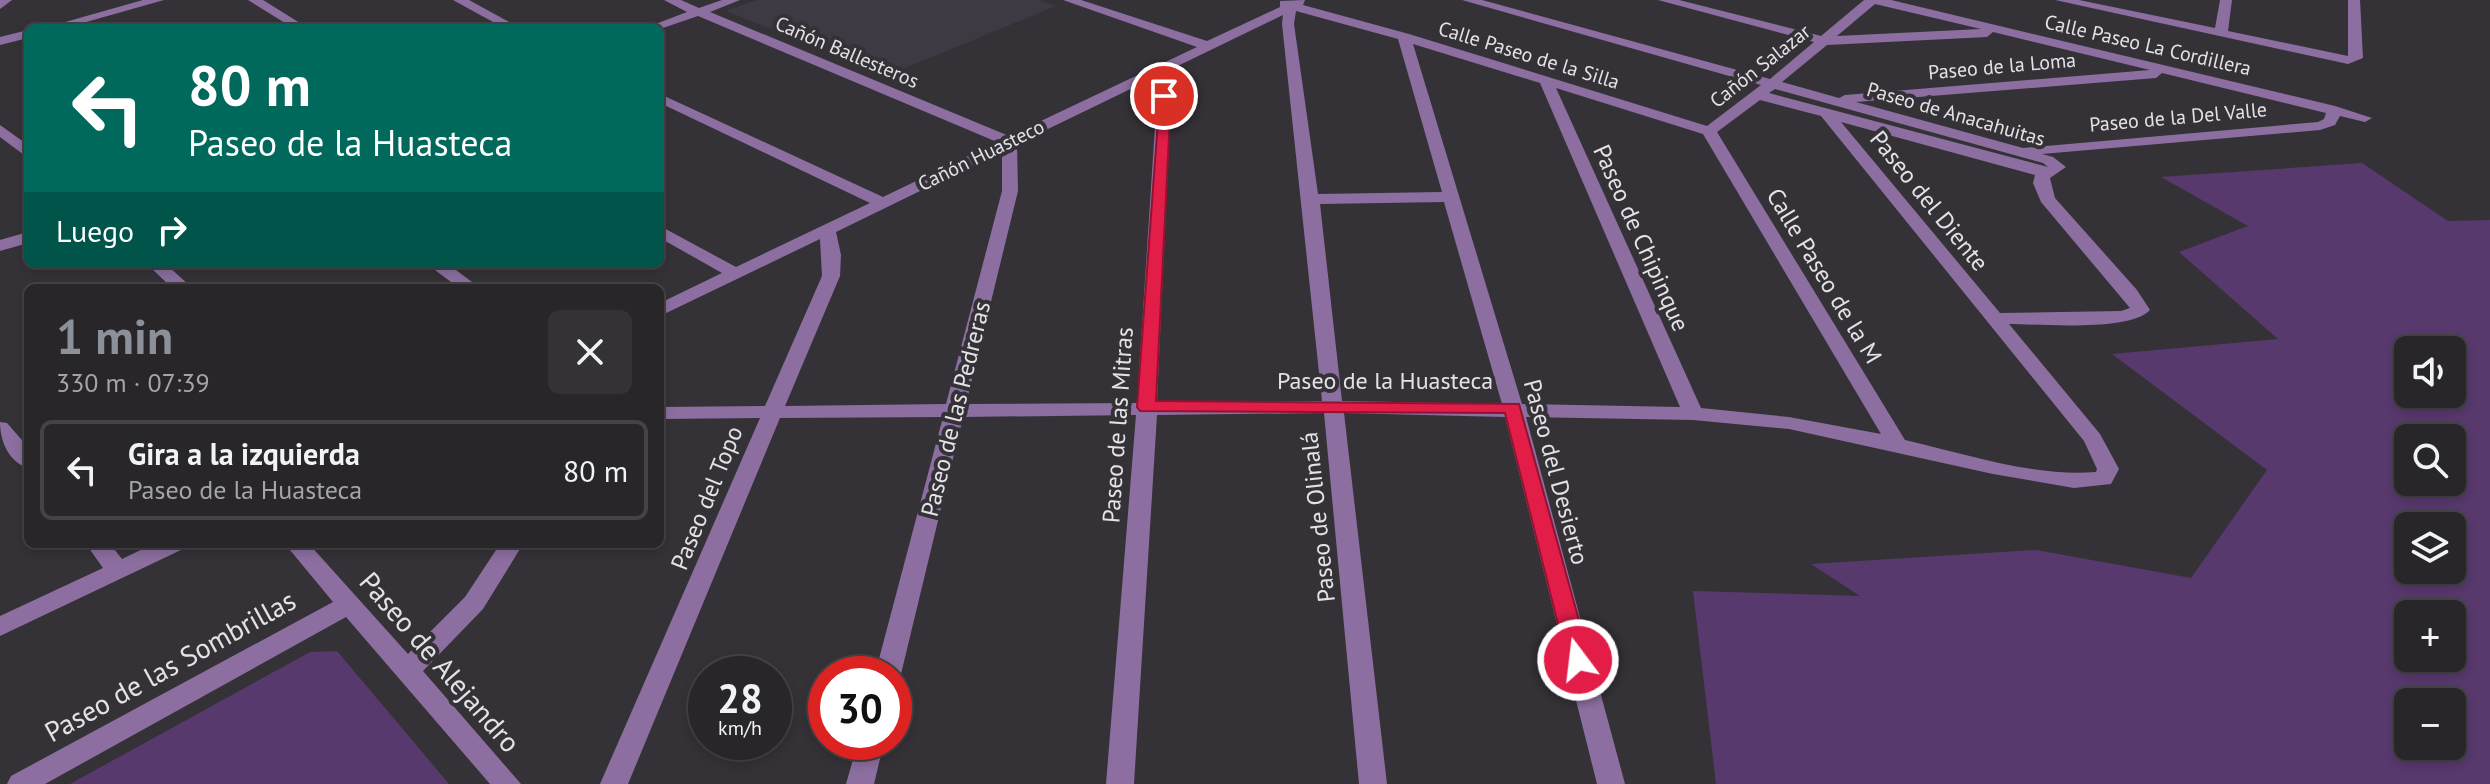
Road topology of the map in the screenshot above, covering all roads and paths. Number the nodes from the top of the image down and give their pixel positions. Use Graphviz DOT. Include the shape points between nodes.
graph roads {
  1 [pos="6,0"];
  2 [pos="157,0"];
  3 [pos="254,0"];
  4 [pos="459,0"];
  5 [pos="670,0"];
  6 [pos="734,0"];
  7 [pos="1069,0"];
  8 [pos="1468,0"];
  9 [pos="1664,0"];
  10 [pos="1874,0"];
  11 [pos="2061,0"];
  12 [pos="2226,0"];
  13 [pos="2354,0"];
  14 [pos="1288,2"];
  15 [pos="2094,4"];
  16 [pos="0,5"];
  17 [pos="699,12"];
  18 [pos="84,19"];
  19 [pos="65,24"];
  20 [pos="91,24"];
  21 [pos="295,24"];
  22 [pos="506,24"];
  23 [pos="663,24"];
  24 [pos="2004,32"];
  25 [pos="2221,34"];
  26 [pos="24,35"];
  27 [pos="1404,37"];
  28 [pos="0,41"];
  29 [pos="1824,41"];
  30 [pos="1208,46"];
  31 [pos="2176,73"];
  32 [pos="1149,74"];
  33 [pos="1546,81"];
  34 [pos="1772,84"];
  35 [pos="1759,95"];
  36 [pos="664,100"];
  37 [pos="1829,107"];
  38 [pos="2335,110"];
  39 [pos="2365,118"];
  40 [pos="0,129"];
  41 [pos="1709,131"];
  42 [pos="1009,142"];
  43 [pos="24,150"];
  44 [pos="2016,151"];
  45 [pos="2043,172"];
  46 [pos="1449,197"];
  47 [pos="1311,199"];
  48 [pos="883,203"];
  49 [pos="827,229"];
  50 [pos="664,233"];
  51 [pos="24,238"];
  52 [pos="0,246"];
  53 [pos="160,268"];
  54 [pos="442,268"];
  55 [pos="735,273"];
  56 [pos="178,284"];
  57 [pos="465,284"];
  58 [pos="664,308"];
  59 [pos="1993,319"];
  60 [pos="1147,407"];
  61 [pos="1332,407"];
  62 [pos="1513,408"];
  63 [pos="955,410"];
  64 [pos="664,413"];
  65 [pos="770,413"];
  66 [pos="1693,414"];
  67 [pos="0,428"];
  68 [pos="1898,445"];
  69 [pos="24,456"];
  70 [pos="2103,479"];
  71 [pos="100,548"];
  72 [pos="165,548"];
  73 [pos="300,548"];
  74 [pos="509,548"];
  75 [pos="118,570"];
  76 [pos="349,604"];
  77 [pos="0,627"];
  78 [pos="893,656"];
  79 [pos="409,669"];
  80 [pos="866,760"];
  81 [pos="21,784"];
  82 [pos="507,784"];
  83 [pos="614,784"];
  84 [pos="860,784"];
  85 [pos="1120,784"];
  86 [pos="1373,784"];
  87 [pos="1611,784"];
  1 -- 16 [label="street"];
  2 -- 18 [label="street"];
  3 -- 21 [label="street"];
  4 -- 22 [label="street"];
  5 -- 17 [label="street, Cañón Ballesteros"];
  6 -- 17 [label="street"];
  7 -- 30 [label="street"];
  8 -- 34 [label="street, Paseo de Anacahuitas"];
  9 -- 29 [label="street"];
  10 -- 24 [label="street, Calle Paseo La Cordillera"];
  10 -- 29 [label="street, Cañón Salazar"];
  11 -- 15 [label="street"];
  12 -- 25 [label="street"];
  13 -- 25 [label="street" via="2356,58"];
  14 -- 27 [label="street, Calle Paseo de la Silla"];
  14 -- 30 [label="street, Cañón Huasteco"];
  14 -- 47 [label="street, Paseo de Olinalá"];
  15 -- 25 [label="street"];
  17 -- 23 [label="street"];
  17 -- 42 [label="street, Cañón Ballesteros"];
  18 -- 19 [label="street"];
  18 -- 20 [label="street"];
  24 -- 29 [label="street"];
  24 -- 31 [label="street, Calle Paseo La Cordillera"];
  26 -- 28 [label="street"];
  27 -- 33 [label="street, Calle Paseo de la Silla"];
  27 -- 46 [label="street, Paseo del Desierto"];
  29 -- 34 [label="street, Cañón Salazar"];
  30 -- 32 [label="street, Cañón Huasteco"];
  31 -- 37 [label="street, Paseo de la Loma"];
  31 -- 38 [label="street, Calle Paseo La Cordillera"];
  32 -- 42 [label="street, Cañón Huasteco"];
  32 -- 60 [label="street, Paseo de las Mitras" via="1164,96"];
  33 -- 41 [label="street, Calle Paseo de la Silla"];
  33 -- 66 [label="street, Paseo de Chipinque"];
  34 -- 35 [label="street, Cañón Salazar"];
  34 -- 37 [label="street, Paseo de Anacahuitas"];
  35 -- 37 [label="street, Paseo de Anacahuitas"];
  35 -- 41 [label="street, Cañón Salazar"];
  36 -- 48 [label="street"];
  37 -- 44 [label="street, Paseo de Anacahuitas"];
  37 -- 45 [label="street, Paseo de Anacahuitas"];
  37 -- 59 [label="street, Paseo del Diente"];
  38 -- 39 [label="street, Calle Paseo La Cordillera"];
  38 -- 44 [label="street, Paseo de la Del Valle" via="2330,122 2320,126"];
  40 -- 43 [label="street"];
  41 -- 68 [label="street, Calle Paseo de la M"];
  42 -- 48 [label="street, Cañón Huasteco"];
  42 -- 63 [label="street, Paseo de las Pedreras" via="1010,191"];
  44 -- 45 [label="street, Paseo de Anacahuitas" via="2057,165 2056,170"];
  45 -- 59 [label="street" via="2047,199 2141,310 2123,317"];
  46 -- 47 [label="street"];
  46 -- 62 [label="street, Paseo del Desierto"];
  47 -- 61 [label="street, Paseo de Olinalá"];
  48 -- 49 [label="street, Cañón Huasteco"];
  49 -- 55 [label="street, Cañón Huasteco"];
  49 -- 65 [label="street, Paseo del Topo" via="831,276"];
  50 -- 55 [label="street"];
  51 -- 52 [label="street"];
  53 -- 56 [label="street"];
  54 -- 57 [label="street"];
  55 -- 58 [label="street, Cañón Huasteco"];
  59 -- 70 [label="street, Paseo del Diente" via="2093,439 2108,469"];
  60 -- 61 [label="street, Paseo de la Huasteca"];
  60 -- 63 [label="street, Paseo de la Huasteca"];
  60 -- 85 [label="street, Paseo de las Mitras"];
  61 -- 62 [label="street, Paseo de la Huasteca"];
  61 -- 86 [label="street, Paseo de Olinalá"];
  62 -- 66 [label="street, Paseo de la Huasteca"];
  62 -- 87 [label="street, Paseo del Desierto"];
  63 -- 65 [label="street, Paseo de la Huasteca"];
  63 -- 78 [label="street, Paseo de las Pedreras"];
  64 -- 65 [label="street, Paseo de la Huasteca"];
  65 -- 83 [label="street, Paseo del Topo"];
  66 -- 68 [label="street, Paseo de la Huasteca" via="1789,423"];
  67 -- 69 [label="street"];
  68 -- 70 [label="street, Paseo de la Huasteca" via="2074,481"];
  71 -- 75 [label="street"];
  72 -- 75 [label="street"];
  73 -- 76 [label="street, Paseo de Alejandro"];
  74 -- 79 [label="street" via="474,603"];
  75 -- 77 [label="street"];
  76 -- 79 [label="street, Paseo de Alejandro"];
  76 -- 81 [label="street, Paseo de las Sombrillas"];
  79 -- 82 [label="street, Paseo de Alejandro"];
  80 -- 84 [label="street"];
}
